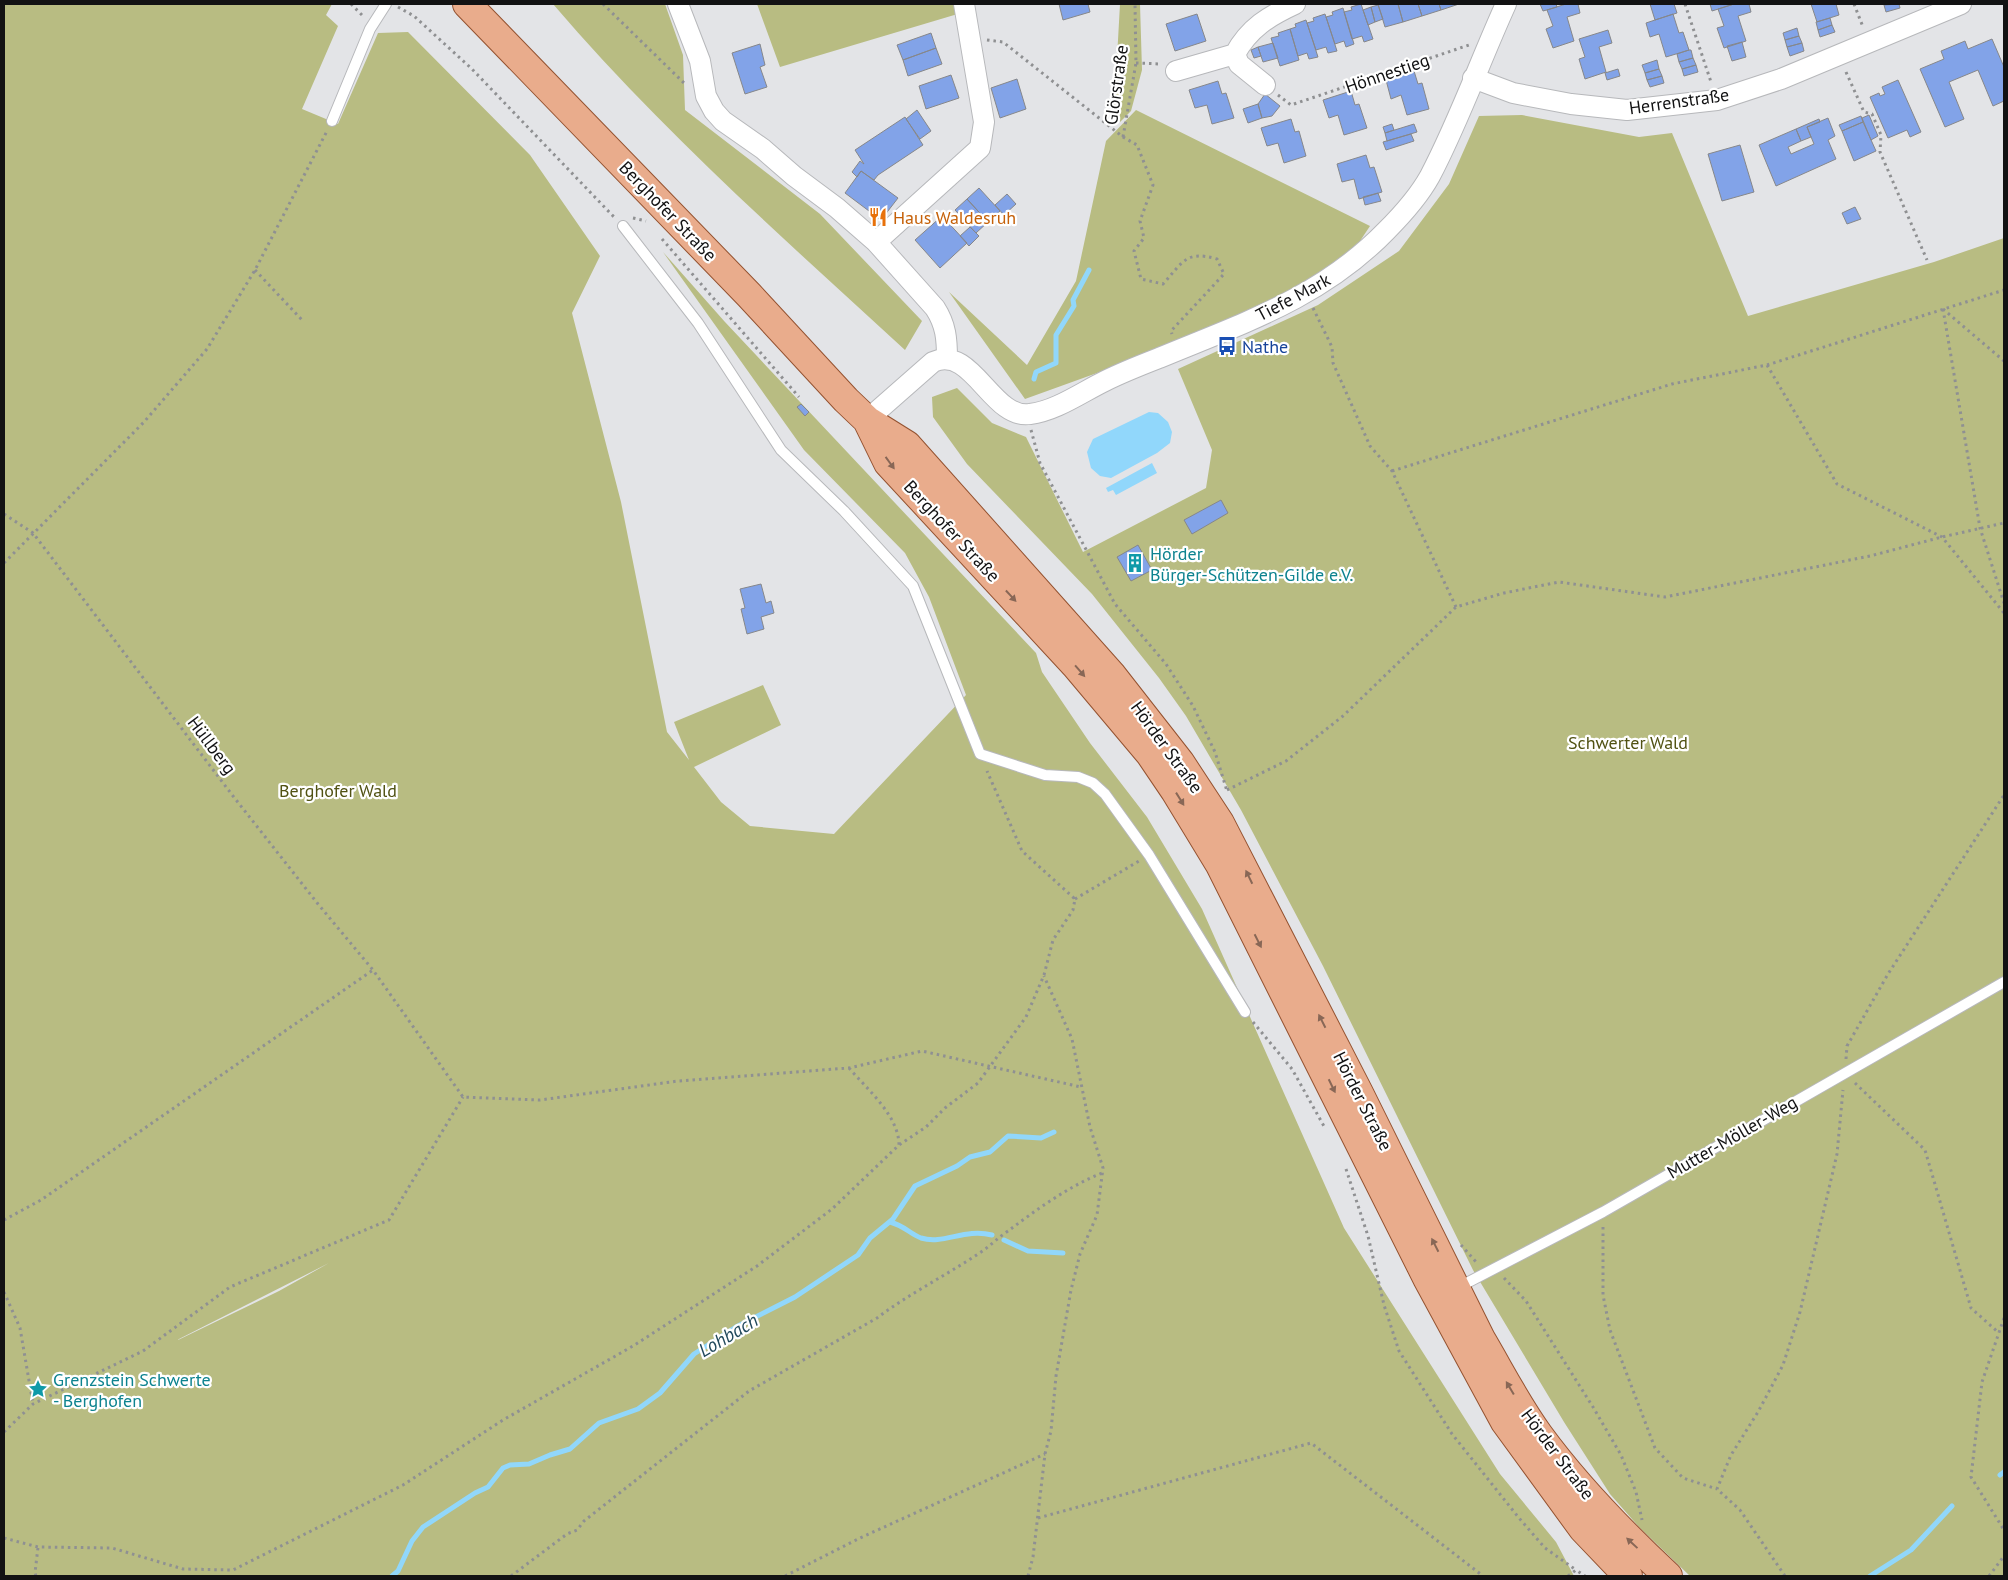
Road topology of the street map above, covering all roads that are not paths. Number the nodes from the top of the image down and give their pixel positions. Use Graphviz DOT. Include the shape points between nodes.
graph roads {
  1 [pos="386,4"];
  2 [pos="467,4"];
  3 [pos="678,4"];
  4 [pos="1295,4"];
  5 [pos="1506,4"];
  6 [pos="1961,4"];
  7 [pos="966,13"];
  8 [pos="1235,54"];
  9 [pos="1176,71"];
  10 [pos="1474,78"];
  11 [pos="1265,85"];
  12 [pos="332,121"];
  13 [pos="625,221"];
  14 [pos="876,242"];
  15 [pos="947,359"];
  16 [pos="867,420"];
  17 [pos="1055,627"];
  18 [pos="2004,982"];
  19 [pos="1244,1012"];
  20 [pos="1457,1288"];
  21 [pos="1628,1576"];
  22 [pos="1668,1576"];
  1 -- 12 [label="lane" via="373,22"];
  2 -- 16 [label="main road, Berghofer Straße"];
  3 -- 14 [label="street" via="700,62 706,96 714,111"];
  4 -- 8 [label="street" via="1253,28"];
  5 -- 10 [label="street, Tiefe Mark"];
  6 -- 10 [label="street, Herrenstraße" via="1781,79 1717,100 1627,110 1532,97"];
  7 -- 14 [label="street" via="984,122 980,148"];
  8 -- 9 [label="street"];
  8 -- 11 [label="street" via="1239,64"];
  10 -- 15 [label="street, Tiefe Mark" via="1429,176 1413,200 1356,260 1304,296 1108,379 1043,412 1028,415 1010,410 966,368"];
  13 -- 19 [label="lane" via="698,323 781,450 844,511 913,586 980,754 1045,775 1078,777 1093,783 1105,794 1149,855"];
  14 -- 15 [label="street" via="943,320 947,334"];
  15 -- 16 [label="street" via="934,362"];
  16 -- 17 [label="main road, Berghofer Straße" via="907,445"];
  20 -- 17 [label="main road, Hörder Straße, one-way" via="1220,823 1149,720"];
  17 -- 21 [label="main road, Hörder Straße, one-way" via="1150,754 1220,865 1427,1278 1505,1422 1583,1529"];
  18 -- 20 [label="lane, Mutter-Möller-Weg" via="1603,1212"];
  22 -- 20 [label="main road, Hörder Straße, one-way" via="1615,1526 1538,1433 1482,1339"];
}
